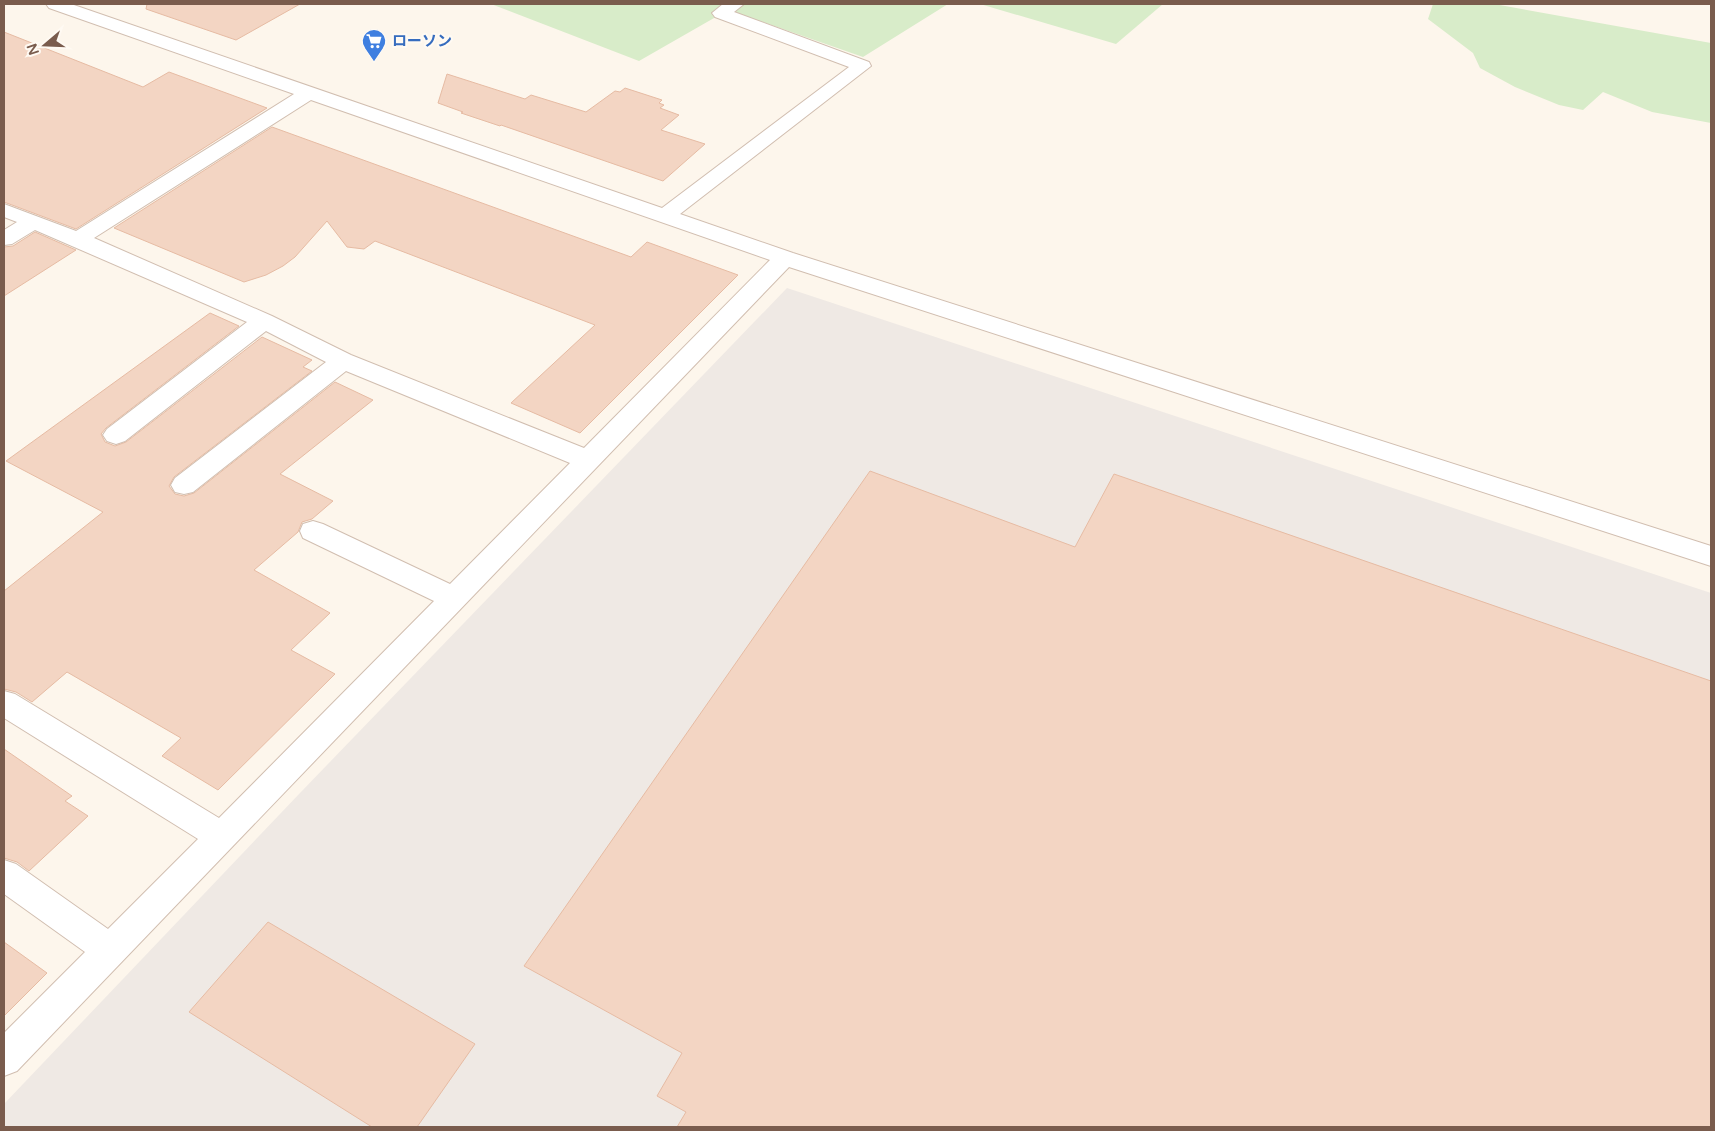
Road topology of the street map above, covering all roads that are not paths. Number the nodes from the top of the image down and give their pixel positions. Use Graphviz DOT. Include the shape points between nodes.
graph roads {
  1 [pos="55,4"];
  2 [pos="735,4"];
  3 [pos="310,92"];
  4 [pos="4,210"];
  5 [pos="665,216"];
  6 [pos="33,222"];
  7 [pos="4,239"];
  8 [pos="78,239"];
  9 [pos="785,258"];
  10 [pos="264,321"];
  11 [pos="343,361"];
  12 [pos="116,434"];
  13 [pos="588,460"];
  14 [pos="184,485"];
  15 [pos="313,531"];
  16 [pos="1711,556"];
  17 [pos="454,598"];
  18 [pos="4,703"];
  19 [pos="222,836"];
  20 [pos="4,876"];
  21 [pos="110,950"];
  22 [pos="4,1058"];
  1 -- 3 [label="street"];
  2 -- 5 [label="street" via="721,13 862,66"];
  3 -- 5 [label="street"];
  3 -- 8 [label="street"];
  4 -- 6 [label="street"];
  5 -- 9 [label="street"];
  6 -- 7 [label="street"];
  6 -- 8 [label="street"];
  8 -- 10 [label="street"];
  9 -- 13 [label="street"];
  9 -- 16 [label="street"];
  10 -- 11 [label="street"];
  10 -- 12 [label="street"];
  11 -- 13 [label="street"];
  11 -- 14 [label="street"];
  13 -- 17 [label="street"];
  15 -- 17 [label="street"];
  17 -- 19 [label="street"];
  18 -- 19 [label="street"];
  19 -- 21 [label="street"];
  20 -- 21 [label="street"];
  21 -- 22 [label="street"];
}
